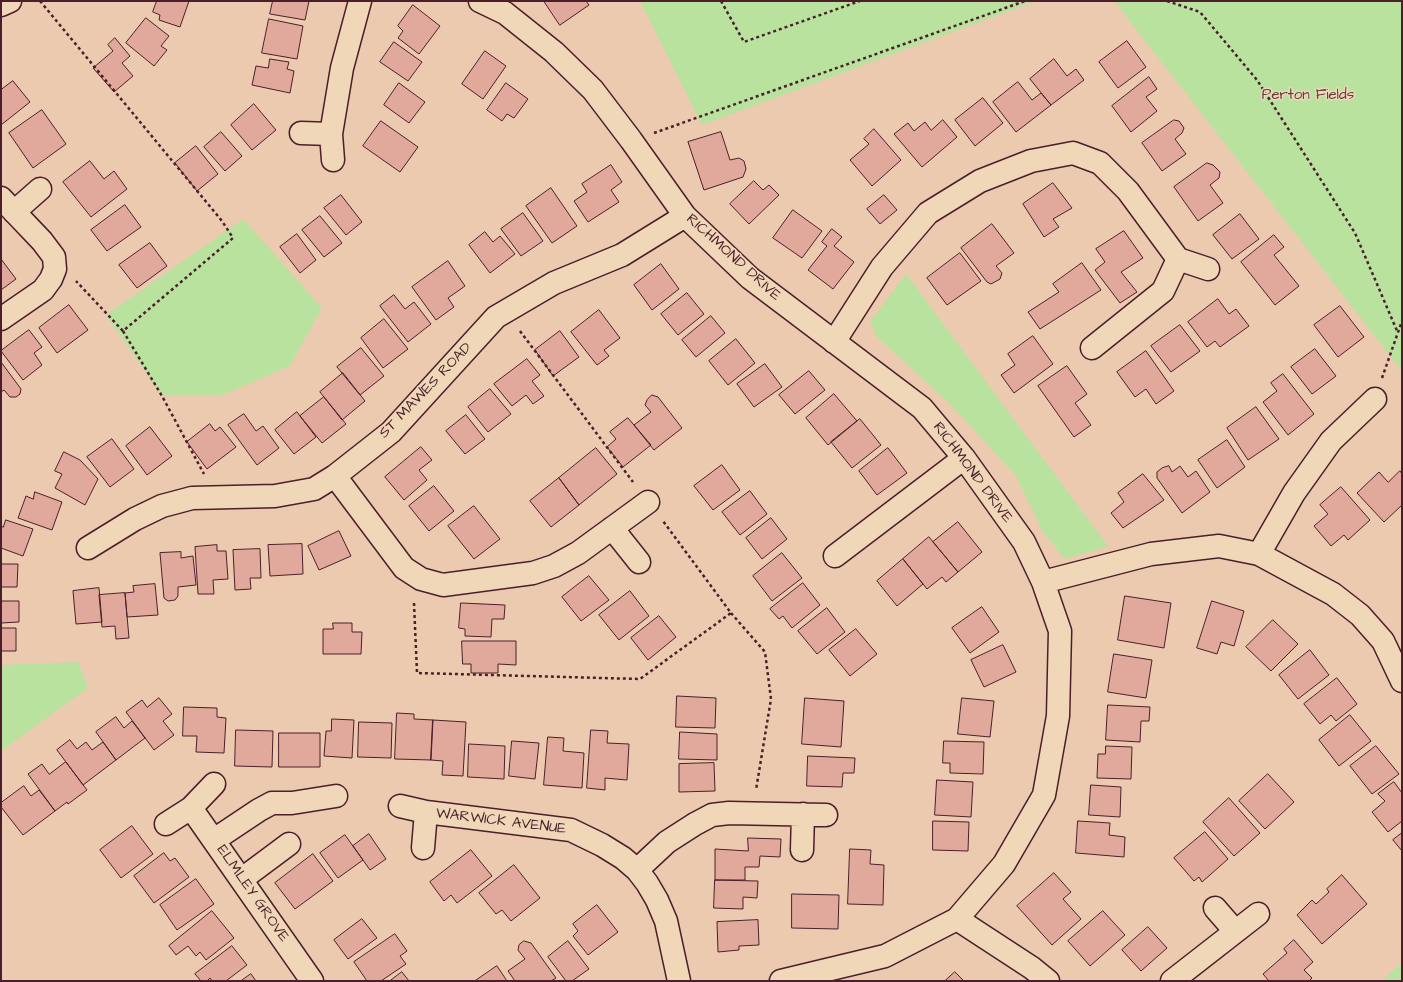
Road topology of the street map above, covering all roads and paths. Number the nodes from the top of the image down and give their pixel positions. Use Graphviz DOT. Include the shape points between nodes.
graph roads {
  1 [pos="10,1"];
  2 [pos="40,1"];
  3 [pos="360,1"];
  4 [pos="480,1"];
  5 [pos="721,1"];
  6 [pos="860,1"];
  7 [pos="1025,1"];
  8 [pos="1167,1"];
  9 [pos="1,5"];
  10 [pos="301,133"];
  11 [pos="331,134"];
  12 [pos="631,140"];
  13 [pos="333,160"];
  14 [pos="40,188"];
  15 [pos="8,205"];
  16 [pos="685,216"];
  17 [pos="48,249"];
  18 [pos="1178,259"];
  19 [pos="1208,269"];
  20 [pos="1,319"];
  21 [pos="1402,321"];
  22 [pos="123,331"];
  23 [pos="1398,333"];
  24 [pos="834,342"];
  25 [pos="1092,348"];
  26 [pos="1375,399"];
  27 [pos="964,458"];
  28 [pos="335,476"];
  29 [pos="217,498"];
  30 [pos="648,502"];
  31 [pos="612,528"];
  32 [pos="88,548"];
  33 [pos="1259,554"];
  34 [pos="835,556"];
  35 [pos="639,562"];
  36 [pos="1043,582"];
  37 [pos="732,613"];
  38 [pos="1402,681"];
  39 [pos="214,784"];
  40 [pos="336,796"];
  41 [pos="400,806"];
  42 [pos="191,808"];
  43 [pos="426,812"];
  44 [pos="752,813"];
  45 [pos="803,814"];
  46 [pos="826,815"];
  47 [pos="166,824"];
  48 [pos="214,840"];
  49 [pos="289,844"];
  50 [pos="423,848"];
  51 [pos="802,850"];
  52 [pos="637,870"];
  53 [pos="242,879"];
  54 [pos="1215,908"];
  55 [pos="1258,914"];
  56 [pos="957,919"];
  57 [pos="1235,931"];
  58 [pos="312,981"];
  59 [pos="678,981"];
  60 [pos="781,981"];
  61 [pos="1048,981"];
  62 [pos="1172,981"];
  1 -- 9 [label="street"];
  2 -- 22 [label="path" via="234,238"];
  3 -- 11 [label="street" via="342,68"];
  4 -- 12 [label="street, RICHMOND DRIVE" via="505,13 554,52 593,90"];
  5 -- 6 [label="path" via="744,42"];
  7 -- 12 [label="path"];
  8 -- 23 [label="path" via="1200,12 1257,80 1355,233"];
  10 -- 11 [label="street"];
  11 -- 13 [label="street"];
  12 -- 16 [label="street, RICHMOND DRIVE"];
  14 -- 15 [label="street"];
  15 -- 17 [label="street"];
  16 -- 24 [label="street, RICHMOND DRIVE" via="750,278"];
  16 -- 28 [label="street, ST MAWES ROAD" via="622,255 554,283 496,318 391,432"];
  17 -- 20 [label="street" via="55,269 51,279 43,290"];
  17 -- 22 [label="path"];
  18 -- 19 [label="street"];
  18 -- 24 [label="street" via="1128,191 1100,163 1073,154 1031,161 980,181 928,213 882,267"];
  18 -- 25 [label="street" via="1163,291"];
  21 -- 23 [label="path"];
  22 -- 29 [label="path" via="162,396"];
  23 -- 26 [label="path"];
  24 -- 27 [label="street, RICHMOND DRIVE" via="922,408"];
  26 -- 33 [label="street" via="1331,441 1294,493"];
  27 -- 34 [label="street"];
  27 -- 36 [label="street, RICHMOND DRIVE" via="1024,542"];
  28 -- 29 [label="street, ST MAWES ROAD" via="314,489 275,496"];
  28 -- 31 [label="street" via="404,568 421,580 443,585 533,573 554,566 578,553"];
  29 -- 32 [label="street, ST MAWES ROAD" via="192,498 162,506 135,519"];
  30 -- 31 [label="street"];
  31 -- 35 [label="street"];
  33 -- 36 [label="street" via="1219,546 1151,554"];
  33 -- 38 [label="street" via="1333,594 1360,615 1383,641"];
  36 -- 56 [label="street, RICHMOND DRIVE" via="1060,631 1058,716 1044,795 1004,864"];
  37 -- 44 [label="path" via="765,652 771,699"];
  39 -- 42 [label="street"];
  40 -- 48 [label="street" via="292,803 272,803"];
  41 -- 43 [label="street, WARWICK AVENUE"];
  42 -- 47 [label="street"];
  42 -- 48 [label="street, ELMLEY GROVE"];
  43 -- 50 [label="street, WARWICK AVENUE"];
  43 -- 52 [label="street, WARWICK AVENUE" via="571,830 608,848"];
  44 -- 45 [label="street"];
  44 -- 52 [label="street" via="712,815 667,842"];
  45 -- 46 [label="street"];
  45 -- 51 [label="street"];
  48 -- 53 [label="street, ELMLEY GROVE"];
  49 -- 53 [label="street"];
  52 -- 59 [label="street, WARWICK AVENUE" via="657,900 666,921"];
  53 -- 58 [label="street, ELMLEY GROVE"];
  54 -- 57 [label="street"];
  55 -- 57 [label="street"];
  56 -- 60 [label="street, RICHMOND DRIVE" via="885,956"];
  56 -- 61 [label="street"];
  57 -- 62 [label="street"];
}
